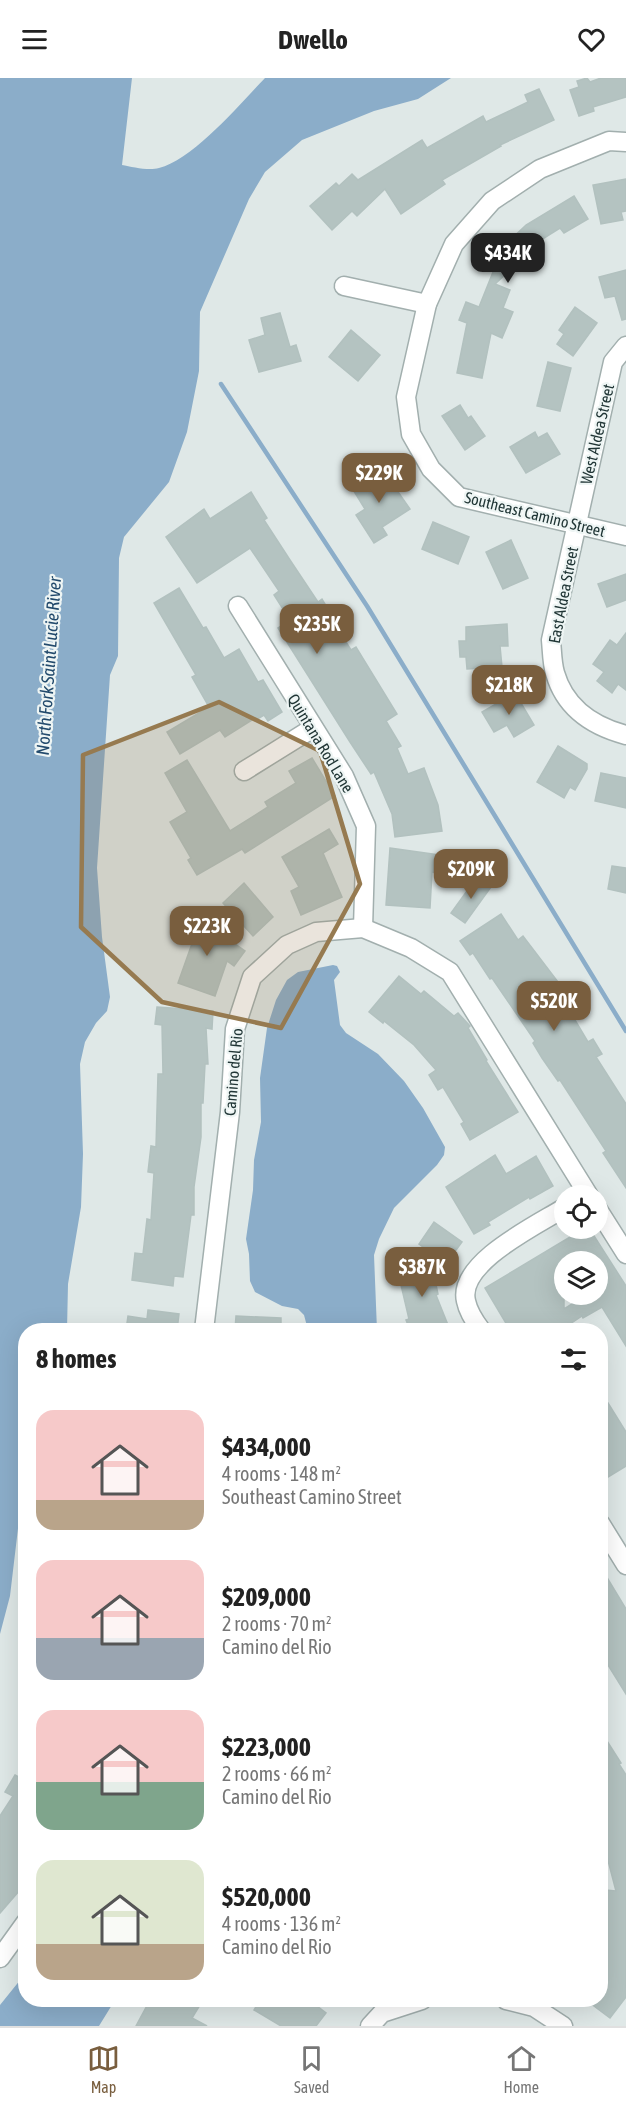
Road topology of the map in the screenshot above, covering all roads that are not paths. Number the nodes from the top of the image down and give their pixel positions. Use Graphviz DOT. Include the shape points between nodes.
graph roads {
  1 [pos="626,142"];
  2 [pos="344,286"];
  3 [pos="427,304"];
  4 [pos="626,346"];
  5 [pos="576,525"];
  6 [pos="626,536"];
  7 [pos="238,606"];
  8 [pos="313,729"];
  9 [pos="626,735"];
  10 [pos="244,771"];
  11 [pos="363,928"];
  12 [pos="582,1185"];
  13 [pos="554,1214"];
  14 [pos="608,1226"];
  15 [pos="626,1254"];
  16 [pos="205,1323"];
  17 [pos="477,1323"];
  18 [pos="608,1536"];
  19 [pos="626,1566"];
  20 [pos="18,1934"];
  21 [pos="0,1958"];
  22 [pos="400,2007"];
  23 [pos="541,2007"];
  24 [pos="370,2026"];
  25 [pos="563,2026"];
  1 -- 3 [label="street, Southeast Camino Street" via="609,141 540,169 492,201 454,244"];
  2 -- 3 [label="street"];
  3 -- 5 [label="street, Southeast Camino Street" via="406,397 411,434 431,469 459,497"];
  4 -- 5 [label="street, West Aldea Street" via="614,362"];
  5 -- 6 [label="street, Southeast Camino Street"];
  5 -- 9 [label="street, East Aldea Street" via="551,640 554,672 566,698 581,716"];
  7 -- 8 [label="street, Quintana Rod Lane"];
  8 -- 10 [label="street"];
  8 -- 11 [label="street, Quintana Rod Lane" via="344,776 366,826"];
  11 -- 12 [label="street, Camino del Rio" via="411,948 450,972"];
  11 -- 16 [label="street, Camino del Rio" via="316,932 287,945 252,976 235,1029 230,1112"];
  13 -- 17 [label="street" via="491,1254 476,1269 467,1284 466,1301"];
  14 -- 15 [label="street, Camino del Rio"];
  18 -- 19 [label="street"];
  20 -- 21 [label="street"];
  22 -- 24 [label="street" via="382,2013"];
  23 -- 25 [label="street"];
}
